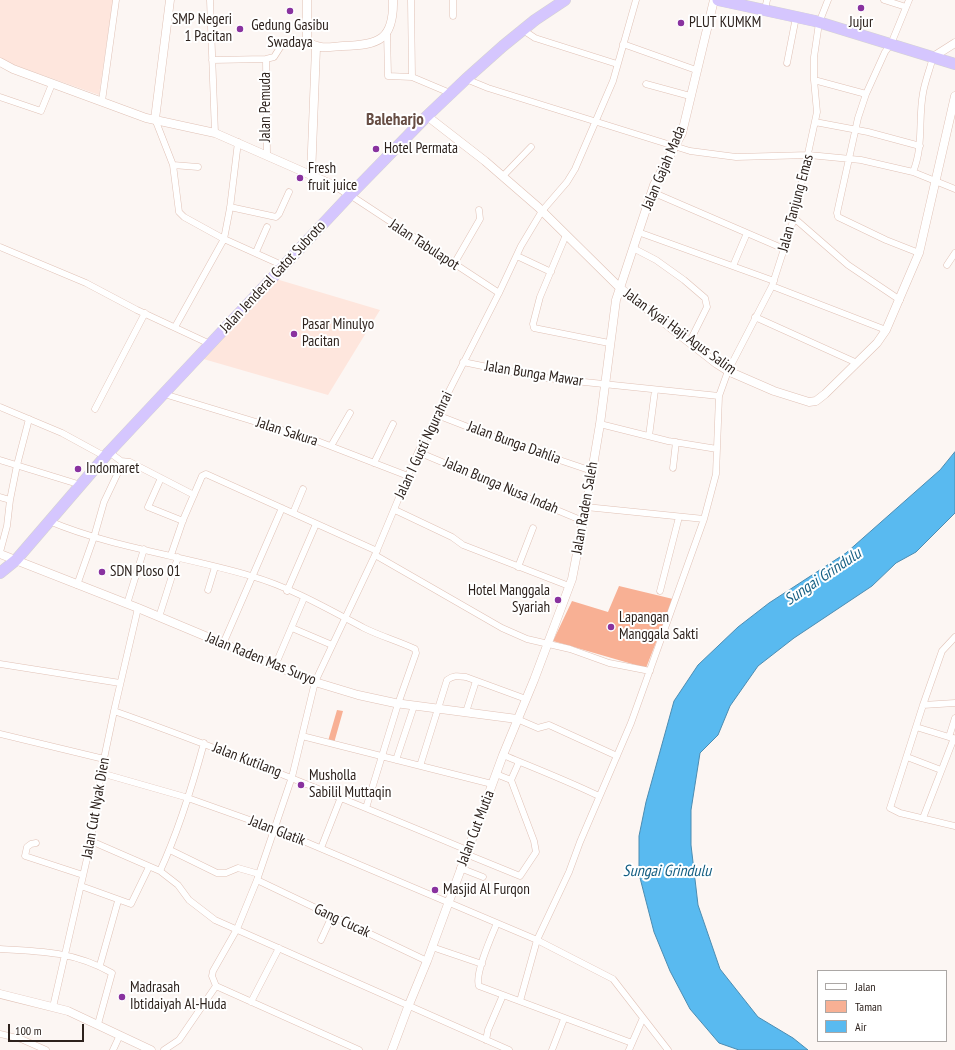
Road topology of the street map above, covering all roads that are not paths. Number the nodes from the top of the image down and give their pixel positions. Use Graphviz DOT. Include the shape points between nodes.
graph roads {
  1 [pos="116,0"];
  2 [pos="170,0"];
  3 [pos="210,0"];
  4 [pos="307,0"];
  5 [pos="393,0"];
  6 [pos="411,0"];
  7 [pos="453,0"];
  8 [pos="565,0"];
  9 [pos="636,0"];
  10 [pos="714,0"];
  11 [pos="718,0"];
  12 [pos="828,0"];
  13 [pos="884,0"];
  14 [pos="909,0"];
  15 [pos="744,2"];
  16 [pos="766,5"];
  17 [pos="906,7"];
  18 [pos="453,16"];
  19 [pos="796,17"];
  20 [pos="819,22"];
  21 [pos="522,30"];
  22 [pos="387,32"];
  23 [pos="307,41"];
  24 [pos="622,44"];
  25 [pos="891,44"];
  26 [pos="954,44"];
  27 [pos="316,48"];
  28 [pos="933,57"];
  29 [pos="266,59"];
  30 [pos="212,60"];
  31 [pos="0,62"];
  32 [pos="787,63"];
  33 [pos="617,64"];
  34 [pos="952,64"];
  35 [pos="696,70"];
  36 [pos="412,77"];
  37 [pos="466,79"];
  38 [pos="814,80"];
  39 [pos="52,84"];
  40 [pos="646,84"];
  41 [pos="450,93"];
  42 [pos="866,94"];
  43 [pos="690,96"];
  44 [pos="955,96"];
  45 [pos="0,97"];
  46 [pos="102,101"];
  47 [pos="427,116"];
  48 [pos="155,120"];
  49 [pos="596,122"];
  50 [pos="815,122"];
  51 [pos="855,130"];
  52 [pos="216,133"];
  53 [pos="238,142"];
  54 [pos="675,146"];
  55 [pos="920,146"];
  56 [pos="531,147"];
  57 [pos="267,155"];
  58 [pos="809,155"];
  59 [pos="849,159"];
  60 [pos="173,165"];
  61 [pos="198,166"];
  62 [pos="913,172"];
  63 [pos="310,176"];
  64 [pos="503,176"];
  65 [pos="936,180"];
  66 [pos="955,189"];
  67 [pos="289,192"];
  68 [pos="652,192"];
  69 [pos="350,196"];
  70 [pos="230,206"];
  71 [pos="479,210"];
  72 [pos="542,211"];
  73 [pos="794,218"];
  74 [pos="267,227"];
  75 [pos="638,232"];
  76 [pos="747,233"];
  77 [pos="566,235"];
  78 [pos="224,239"];
  79 [pos="0,247"];
  80 [pos="632,248"];
  81 [pos="784,249"];
  82 [pos="256,252"];
  83 [pos="919,253"];
  84 [pos="955,253"];
  85 [pos="517,256"];
  86 [pos="454,264"];
  87 [pos="947,265"];
  88 [pos="284,266"];
  89 [pos="733,266"];
  90 [pos="550,272"];
  91 [pos="773,284"];
  92 [pos="620,288"];
  93 [pos="499,293"];
  94 [pos="900,300"];
  95 [pos="144,313"];
  96 [pos="755,317"];
  97 [pos="175,327"];
  98 [pos="886,330"];
  99 [pos="690,341"];
  100 [pos="210,344"];
  101 [pos="609,344"];
  102 [pos="463,362"];
  103 [pos="857,363"];
  104 [pos="728,371"];
  105 [pos="604,385"];
  106 [pos="655,390"];
  107 [pos="164,394"];
  108 [pos="719,396"];
  109 [pos="0,409"];
  110 [pos="95,409"];
  111 [pos="350,413"];
  112 [pos="437,415"];
  113 [pos="29,419"];
  114 [pos="393,424"];
  115 [pos="600,424"];
  116 [pos="649,436"];
  117 [pos="676,442"];
  118 [pos="331,446"];
  119 [pos="717,449"];
  120 [pos="418,452"];
  121 [pos="103,454"];
  122 [pos="0,460"];
  123 [pos="123,462"];
  124 [pos="374,463"];
  125 [pos="16,465"];
  126 [pos="673,468"];
  127 [pos="592,471"];
  128 [pos="408,476"];
  129 [pos="161,478"];
  130 [pos="74,483"];
  131 [pos="304,489"];
  132 [pos="194,495"];
  133 [pos="0,497"];
  134 [pos="10,500"];
  135 [pos="586,506"];
  136 [pos="282,508"];
  137 [pos="395,510"];
  138 [pos="293,513"];
  139 [pos="679,517"];
  140 [pos="704,519"];
  141 [pos="183,520"];
  142 [pos="49,521"];
  143 [pos="584,521"];
  144 [pos="316,524"];
  145 [pos="533,528"];
  146 [pos="94,537"];
  147 [pos="144,549"];
  148 [pos="0,553"];
  149 [pos="376,553"];
  150 [pos="171,555"];
  151 [pos="178,557"];
  152 [pos="16,560"];
  153 [pos="216,566"];
  154 [pos="518,567"];
  155 [pos="0,573"];
  156 [pos="251,576"];
  157 [pos="77,585"];
  158 [pos="569,586"];
  159 [pos="208,590"];
  160 [pos="288,591"];
  161 [pos="660,591"];
  162 [pos="304,598"];
  163 [pos="127,604"];
  164 [pos="138,608"];
  165 [pos="160,617"];
  166 [pos="346,618"];
  167 [pos="292,628"];
  168 [pos="954,640"];
  169 [pos="548,643"];
  170 [pos="223,644"];
  171 [pos="332,645"];
  172 [pos="0,664"];
  173 [pos="275,666"];
  174 [pos="650,671"];
  175 [pos="476,681"];
  176 [pos="315,682"];
  177 [pos="120,683"];
  178 [pos="526,699"];
  179 [pos="955,703"];
  180 [pos="398,704"];
  181 [pos="923,704"];
  182 [pos="414,706"];
  183 [pos="439,709"];
  184 [pos="114,711"];
  185 [pos="466,712"];
  186 [pos="955,718"];
  187 [pos="517,719"];
  188 [pos="916,727"];
  189 [pos="0,734"];
  190 [pos="302,736"];
  191 [pos="953,738"];
  192 [pos="204,743"];
  193 [pos="503,755"];
  194 [pos="381,756"];
  195 [pos="617,756"];
  196 [pos="907,757"];
  197 [pos="104,759"];
  198 [pos="396,760"];
  199 [pos="519,762"];
  200 [pos="420,766"];
  201 [pos="942,770"];
  202 [pos="101,774"];
  203 [pos="496,774"];
  204 [pos="292,777"];
  205 [pos="511,780"];
  206 [pos="492,784"];
  207 [pos="599,796"];
  208 [pos="341,797"];
  209 [pos="188,798"];
  210 [pos="366,808"];
  211 [pos="923,818"];
  212 [pos="955,826"];
  213 [pos="275,829"];
  214 [pos="91,841"];
  215 [pos="36,844"];
  216 [pos="321,848"];
  217 [pos="170,850"];
  218 [pos="466,852"];
  219 [pos="149,867"];
  220 [pos="460,868"];
  221 [pos="160,871"];
  222 [pos="259,874"];
  223 [pos="83,875"];
  224 [pos="483,877"];
  225 [pos="257,880"];
  226 [pos="81,886"];
  227 [pos="118,900"];
  228 [pos="448,902"];
  229 [pos="332,916"];
  230 [pos="496,923"];
  231 [pos="237,929"];
  232 [pos="321,940"];
  233 [pos="537,940"];
  234 [pos="432,947"];
  235 [pos="279,948"];
  236 [pos="0,949"];
  237 [pos="65,954"];
  238 [pos="427,961"];
  239 [pos="482,964"];
  240 [pos="100,965"];
  241 [pos="216,986"];
  242 [pos="0,994"];
  243 [pos="503,994"];
  244 [pos="520,1001"];
  245 [pos="251,1002"];
  246 [pos="53,1007"];
  247 [pos="408,1007"];
  248 [pos="643,1018"];
  249 [pos="564,1019"];
  250 [pos="98,1024"];
  251 [pos="0,1034"];
  252 [pos="120,1035"];
  253 [pos="486,1040"];
  254 [pos="632,1043"];
  255 [pos="494,1047"];
  256 [pos="46,1050"];
  257 [pos="113,1050"];
  258 [pos="151,1050"];
  259 [pos="164,1050"];
  260 [pos="359,1050"];
  261 [pos="392,1050"];
  262 [pos="509,1050"];
  263 [pos="552,1050"];
  264 [pos="629,1050"];
  265 [pos="668,1050"];
  1 -- 46 [label="street"];
  2 -- 48 [label="street"];
  3 -- 30 [label="street"];
  4 -- 23 [label="street"];
  5 -- 22 [label="street" via="394,16"];
  6 -- 36 [label="street"];
  7 -- 18 [label="street"];
  8 -- 21 [label="highway, Jalan Jenderal Gatot Subroto"];
  9 -- 24 [label="street, Jalan I Gusti Ngurahrai"];
  10 -- 35 [label="street, Jalan Gajah Mada"];
  11 -- 15 [label="highway"];
  12 -- 20 [label="street, Jalan Tanjung Emas"];
  13 -- 17 [label="street"];
  14 -- 17 [label="street"];
  15 -- 16 [label="highway"];
  16 -- 19 [label="highway"];
  17 -- 25 [label="street"];
  19 -- 20 [label="highway"];
  19 -- 32 [label="street"];
  20 -- 25 [label="highway"];
  20 -- 38 [label="street, Jalan Tanjung Emas"];
  21 -- 33 [label="street" via="535,38"];
  21 -- 37 [label="highway, Jalan Jenderal Gatot Subroto"];
  22 -- 27 [label="street" via="371,44"];
  22 -- 36 [label="street" via="388,76"];
  23 -- 27 [label="street"];
  23 -- 29 [label="street" via="281,46 274,56"];
  24 -- 33 [label="street, Jalan I Gusti Ngurahrai"];
  24 -- 35 [label="street"];
  25 -- 28 [label="highway"];
  25 -- 42 [label="street"];
  26 -- 28 [label="street"];
  26 -- 34 [label="street" via="949,56"];
  27 -- 63 [label="street"];
  28 -- 34 [label="highway"];
  28 -- 55 [label="street" via="923,92"];
  29 -- 30 [label="street"];
  29 -- 57 [label="street, Jalan Pemuda"];
  30 -- 52 [label="street"];
  31 -- 39 [label="street"];
  33 -- 49 [label="street, Jalan I Gusti Ngurahrai"];
  35 -- 43 [label="street, Jalan Gajah Mada"];
  36 -- 41 [label="street"];
  37 -- 41 [label="highway, Jalan Jenderal Gatot Subroto"];
  37 -- 49 [label="street"];
  38 -- 42 [label="street"];
  38 -- 50 [label="street, Jalan Tanjung Emas" via="817,112"];
  39 -- 45 [label="street" via="41,111"];
  39 -- 46 [label="street"];
  40 -- 43 [label="street"];
  41 -- 47 [label="highway, Jalan Jenderal Gatot Subroto"];
  42 -- 51 [label="street"];
  43 -- 54 [label="street, Jalan Gajah Mada" via="682,134"];
  44 -- 65 [label="street, Jalan Kyai Haji Agus Salim"];
  46 -- 48 [label="street"];
  47 -- 64 [label="street, Jalan Kyai Haji Agus Salim"];
  47 -- 69 [label="highway, Jalan Jenderal Gatot Subroto"];
  48 -- 52 [label="street"];
  48 -- 60 [label="street"];
  49 -- 54 [label="street"];
  49 -- 72 [label="street, Jalan I Gusti Ngurahrai" via="575,169"];
  50 -- 51 [label="street"];
  50 -- 58 [label="street, Jalan Tanjung Emas"];
  51 -- 55 [label="street"];
  51 -- 59 [label="street"];
  52 -- 53 [label="street"];
  53 -- 57 [label="street"];
  53 -- 70 [label="street"];
  54 -- 58 [label="street" via="696,152 736,157"];
  54 -- 68 [label="street, Jalan Gajah Mada"];
  55 -- 62 [label="street"];
  56 -- 64 [label="street"];
  57 -- 63 [label="street"];
  58 -- 59 [label="street"];
  58 -- 73 [label="street, Jalan Tanjung Emas"];
  59 -- 62 [label="street"];
  59 -- 83 [label="street" via="838,216"];
  60 -- 61 [label="street"];
  60 -- 78 [label="street" via="179,212"];
  62 -- 65 [label="street"];
  63 -- 69 [label="street" via="338,187"];
  64 -- 72 [label="street, Jalan Kyai Haji Agus Salim"];
  65 -- 66 [label="street"];
  65 -- 83 [label="street, Jalan Kyai Haji Agus Salim"];
  67 -- 70 [label="street" via="276,217"];
  68 -- 75 [label="street, Jalan Gajah Mada"];
  68 -- 76 [label="street"];
  69 -- 86 [label="street, Jalan Tabulapot"];
  69 -- 88 [label="highway, Jalan Jenderal Gatot Subroto"];
  70 -- 78 [label="street"];
  71 -- 86 [label="street" via="480,218"];
  72 -- 77 [label="street, Jalan Kyai Haji Agus Salim"];
  72 -- 85 [label="street, Jalan I Gusti Ngurahrai"];
  73 -- 81 [label="street, Jalan Tanjung Emas"];
  73 -- 94 [label="street" via="848,265"];
  74 -- 82 [label="street"];
  75 -- 80 [label="street, Jalan Gajah Mada"];
  75 -- 89 [label="street"];
  76 -- 81 [label="street"];
  76 -- 89 [label="street"];
  77 -- 90 [label="street"];
  77 -- 92 [label="street, Jalan Kyai Haji Agus Salim"];
  78 -- 82 [label="street"];
  78 -- 97 [label="street"];
  79 -- 95 [label="street" via="86,283"];
  80 -- 92 [label="street, Jalan Gajah Mada"];
  80 -- 99 [label="street" via="666,266 705,298 707,307"];
  81 -- 91 [label="street, Jalan Tanjung Emas"];
  82 -- 88 [label="street"];
  83 -- 94 [label="street, Jalan Kyai Haji Agus Salim"];
  84 -- 87 [label="street"];
  85 -- 90 [label="street"];
  85 -- 93 [label="street, Jalan I Gusti Ngurahrai"];
  86 -- 93 [label="street, Jalan Tabulapot"];
  88 -- 100 [label="highway, Jalan Jenderal Gatot Subroto"];
  89 -- 91 [label="street"];
  90 -- 101 [label="street" via="540,297 534,328"];
  91 -- 96 [label="street, Jalan Tanjung Emas"];
  91 -- 98 [label="street"];
  92 -- 99 [label="street, Jalan Kyai Haji Agus Salim"];
  92 -- 101 [label="street, Jalan Raden Saleh"];
  93 -- 102 [label="street, Jalan I Gusti Ngurahrai"];
  94 -- 98 [label="street, Jalan Kyai Haji Agus Salim"];
  95 -- 97 [label="street"];
  95 -- 110 [label="street"];
  96 -- 103 [label="street"];
  96 -- 104 [label="street, Jalan Tanjung Emas"];
  97 -- 100 [label="street"];
  98 -- 103 [label="street, Jalan Kyai Haji Agus Salim"];
  99 -- 104 [label="street, Jalan Kyai Haji Agus Salim"];
  100 -- 107 [label="highway, Jalan Jenderal Gatot Subroto"];
  101 -- 105 [label="street, Jalan Raden Saleh"];
  102 -- 105 [label="street, Jalan Bunga Mawar" via="536,377"];
  102 -- 112 [label="street, Jalan I Gusti Ngurahrai"];
  103 -- 104 [label="street, Jalan Kyai Haji Agus Salim" via="825,394 816,401 809,402 774,391"];
  104 -- 108 [label="street, Jalan Tanjung Emas"];
  105 -- 106 [label="street, Jalan Bunga Mawar"];
  105 -- 115 [label="street, Jalan Raden Saleh"];
  106 -- 108 [label="street, Jalan Bunga Mawar"];
  106 -- 116 [label="street"];
  107 -- 118 [label="street, Jalan Sakura"];
  107 -- 121 [label="highway, Jalan Jenderal Gatot Subroto"];
  108 -- 119 [label="street, Jalan Tanjung Emas"];
  109 -- 113 [label="street"];
  111 -- 118 [label="street"];
  112 -- 120 [label="street, Jalan I Gusti Ngurahrai"];
  112 -- 127 [label="street, Jalan Bunga Dahlia"];
  113 -- 121 [label="street"];
  113 -- 125 [label="street"];
  114 -- 124 [label="street"];
  115 -- 116 [label="street"];
  115 -- 127 [label="street, Jalan Raden Saleh"];
  116 -- 117 [label="street"];
  117 -- 119 [label="street"];
  117 -- 126 [label="street"];
  118 -- 124 [label="street, Jalan Sakura"];
  119 -- 140 [label="street, Jalan Tanjung Emas" via="716,474"];
  120 -- 128 [label="street, Jalan I Gusti Ngurahrai"];
  120 -- 143 [label="street, Jalan Bunga Nusa Indah"];
  121 -- 123 [label="street"];
  121 -- 130 [label="highway, Jalan Jenderal Gatot Subroto"];
  122 -- 125 [label="street"];
  123 -- 129 [label="street" via="130,462"];
  123 -- 146 [label="street" via="104,502"];
  124 -- 128 [label="street, Jalan Sakura"];
  125 -- 130 [label="street"];
  125 -- 134 [label="street"];
  127 -- 135 [label="street, Jalan Raden Saleh"];
  128 -- 137 [label="street, Jalan I Gusti Ngurahrai"];
  129 -- 132 [label="street"];
  129 -- 141 [label="street" via="148,507"];
  130 -- 142 [label="highway, Jalan Jenderal Gatot Subroto"];
  131 -- 138 [label="street"];
  132 -- 136 [label="street" via="202,476 209,474"];
  132 -- 141 [label="street"];
  133 -- 134 [label="street"];
  134 -- 148 [label="street"];
  135 -- 139 [label="street"];
  135 -- 143 [label="street, Jalan Raden Saleh"];
  136 -- 138 [label="street"];
  136 -- 156 [label="street"];
  137 -- 149 [label="street, Jalan I Gusti Ngurahrai"];
  137 -- 154 [label="street" via="452,537 463,545"];
  138 -- 144 [label="street"];
  139 -- 140 [label="street"];
  139 -- 161 [label="street"];
  140 -- 174 [label="street, Jalan Tanjung Emas"];
  141 -- 150 [label="street"];
  142 -- 146 [label="street"];
  142 -- 152 [label="highway, Jalan Jenderal Gatot Subroto"];
  143 -- 158 [label="street, Jalan Raden Saleh"];
  144 -- 149 [label="street"];
  144 -- 160 [label="street"];
  145 -- 154 [label="street"];
  146 -- 147 [label="street"];
  146 -- 157 [label="street"];
  147 -- 150 [label="street"];
  147 -- 163 [label="street"];
  148 -- 152 [label="street, Jalan Raden Mas Suryo"];
  149 -- 166 [label="street, Jalan I Gusti Ngurahrai"];
  149 -- 169 [label="street" via="502,628 527,639"];
  150 -- 151 [label="street"];
  151 -- 153 [label="street"];
  151 -- 165 [label="street"];
  152 -- 155 [label="highway, Jalan Jenderal Gatot Subroto"];
  152 -- 157 [label="street, Jalan Raden Mas Suryo"];
  153 -- 156 [label="street"];
  153 -- 159 [label="street"];
  154 -- 158 [label="street"];
  156 -- 160 [label="street"];
  156 -- 170 [label="street"];
  157 -- 163 [label="street, Jalan Raden Mas Suryo"];
  158 -- 169 [label="street, Jalan Raden Saleh"];
  160 -- 162 [label="street"];
  162 -- 166 [label="street"];
  162 -- 167 [label="street"];
  163 -- 164 [label="street, Jalan Raden Mas Suryo"];
  164 -- 165 [label="street, Jalan Raden Mas Suryo"];
  164 -- 177 [label="street, Jalan Cut Nyak Dien"];
  165 -- 170 [label="street, Jalan Raden Mas Suryo"];
  166 -- 171 [label="street, Jalan I Gusti Ngurahrai"];
  166 -- 180 [label="street" via="414,648 416,653"];
  167 -- 171 [label="street"];
  167 -- 173 [label="street"];
  168 -- 181 [label="street" via="942,651"];
  169 -- 174 [label="street" via="609,662"];
  169 -- 178 [label="street, Jalan Raden Saleh"];
  170 -- 173 [label="street, Jalan Raden Mas Suryo"];
  171 -- 176 [label="street, Jalan I Gusti Ngurahrai"];
  172 -- 177 [label="street"];
  173 -- 176 [label="street, Jalan Raden Mas Suryo"];
  174 -- 195 [label="street, Jalan Tanjung Emas"];
  175 -- 178 [label="street"];
  175 -- 183 [label="street" via="456,676 447,680"];
  175 -- 185 [label="street"];
  176 -- 180 [label="street, Jalan Raden Mas Suryo"];
  176 -- 190 [label="street, Jalan I Gusti Ngurahrai"];
  177 -- 184 [label="street, Jalan Cut Nyak Dien"];
  178 -- 187 [label="street, Jalan Raden Saleh"];
  179 -- 181 [label="street"];
  180 -- 182 [label="street, Jalan Raden Mas Suryo"];
  180 -- 194 [label="street"];
  181 -- 188 [label="street"];
  182 -- 183 [label="street, Jalan Raden Mas Suryo"];
  182 -- 198 [label="street"];
  183 -- 185 [label="street, Jalan Raden Mas Suryo"];
  183 -- 200 [label="street"];
  184 -- 192 [label="street, Jalan Kutilang"];
  184 -- 197 [label="street, Jalan Cut Nyak Dien"];
  185 -- 187 [label="street, Jalan Raden Mas Suryo"];
  186 -- 191 [label="street"];
  187 -- 193 [label="street, Jalan Cut Mutia"];
  187 -- 195 [label="street" via="538,728 549,725"];
  188 -- 191 [label="street"];
  188 -- 196 [label="street"];
  189 -- 197 [label="street"];
  190 -- 194 [label="street"];
  190 -- 204 [label="street, Jalan I Gusti Ngurahrai"];
  191 -- 201 [label="street"];
  192 -- 204 [label="street, Jalan Kutilang"];
  192 -- 209 [label="street"];
  193 -- 199 [label="street"];
  193 -- 203 [label="street, Jalan Cut Mutia"];
  194 -- 198 [label="street"];
  194 -- 210 [label="street"];
  195 -- 207 [label="street, Jalan Tanjung Emas"];
  196 -- 201 [label="street"];
  196 -- 211 [label="street" via="890,808"];
  197 -- 202 [label="street, Jalan Cut Nyak Dien"];
  198 -- 200 [label="street"];
  199 -- 205 [label="street"];
  199 -- 207 [label="street"];
  200 -- 206 [label="street"];
  201 -- 211 [label="street"];
  202 -- 209 [label="street, Jalan Glatik"];
  202 -- 214 [label="street, Jalan Cut Nyak Dien"];
  203 -- 205 [label="street"];
  203 -- 206 [label="street, Jalan Cut Mutia"];
  204 -- 208 [label="street, Jalan Kutilang"];
  204 -- 213 [label="street, Jalan I Gusti Ngurahrai"];
  205 -- 218 [label="street, Jalan Kutilang" via="536,852 520,876"];
  206 -- 218 [label="street, Jalan Cut Mutia"];
  207 -- 233 [label="street, Jalan Tanjung Emas" via="569,872"];
  208 -- 210 [label="street, Jalan Kutilang"];
  208 -- 216 [label="street"];
  209 -- 213 [label="street, Jalan Glatik"];
  209 -- 217 [label="street"];
  210 -- 218 [label="street, Jalan Kutilang"];
  211 -- 212 [label="street"];
  213 -- 216 [label="street, Jalan Glatik"];
  213 -- 222 [label="street, Jalan I Gusti Ngurahrai"];
  214 -- 219 [label="street"];
  214 -- 223 [label="street, Jalan Cut Nyak Dien"];
  215 -- 223 [label="street" via="27,847 25,856"];
  216 -- 228 [label="street, Jalan Glatik"];
  217 -- 221 [label="street"];
  217 -- 222 [label="street" via="217,873 226,873 238,868"];
  218 -- 220 [label="street, Jalan Cut Mutia"];
  219 -- 221 [label="street"];
  219 -- 227 [label="street" via="133,902"];
  220 -- 224 [label="street"];
  220 -- 228 [label="street, Jalan Cut Mutia"];
  221 -- 231 [label="street" via="178,885 189,900 203,912"];
  222 -- 225 [label="street, Jalan I Gusti Ngurahrai"];
  223 -- 226 [label="street, Jalan Cut Nyak Dien"];
  225 -- 229 [label="street, Gang Cucak"];
  225 -- 231 [label="street, Jalan I Gusti Ngurahrai"];
  226 -- 227 [label="street"];
  226 -- 237 [label="street, Jalan Cut Nyak Dien"];
  227 -- 240 [label="street"];
  228 -- 230 [label="street, Jalan Glatik"];
  228 -- 234 [label="street, Jalan Cut Mutia"];
  229 -- 232 [label="street"];
  229 -- 238 [label="street, Gang Cucak"];
  230 -- 233 [label="street, Jalan Glatik"];
  230 -- 239 [label="street"];
  231 -- 235 [label="street"];
  231 -- 241 [label="street, Jalan I Gusti Ngurahrai" via="213,971"];
  233 -- 244 [label="street, Jalan Tanjung Emas"];
  233 -- 248 [label="street, Jalan Glatik" via="613,979"];
  234 -- 238 [label="street, Jalan Cut Mutia"];
  234 -- 239 [label="street"];
  235 -- 245 [label="street"];
  235 -- 247 [label="street"];
  236 -- 237 [label="street"];
  237 -- 240 [label="street"];
  237 -- 246 [label="street, Jalan Cut Nyak Dien"];
  238 -- 247 [label="street, Jalan Cut Mutia"];
  239 -- 243 [label="street" via="478,985"];
  240 -- 250 [label="street" via="113,974"];
  241 -- 245 [label="street"];
  241 -- 259 [label="street" via="179,1040"];
  242 -- 246 [label="street"];
  243 -- 244 [label="street"];
  243 -- 253 [label="street"];
  244 -- 249 [label="street"];
  245 -- 260 [label="street"];
  246 -- 250 [label="street"];
  247 -- 253 [label="street"];
  247 -- 261 [label="street, Jalan Cut Mutia"];
  248 -- 254 [label="street"];
  248 -- 265 [label="street, Jalan Glatik"];
  249 -- 254 [label="street"];
  249 -- 263 [label="street"];
  250 -- 252 [label="street"];
  251 -- 256 [label="street" via="21,1039"];
  252 -- 257 [label="street"];
  252 -- 258 [label="street"];
  253 -- 255 [label="street"];
  254 -- 264 [label="street"];
  255 -- 262 [label="street"];
}
